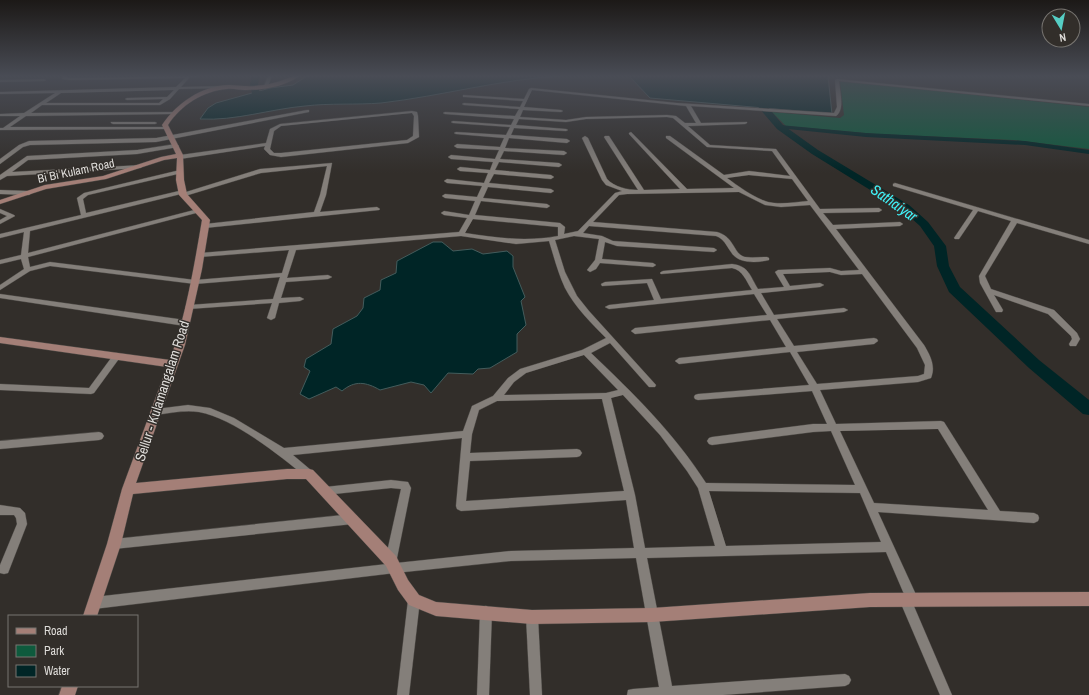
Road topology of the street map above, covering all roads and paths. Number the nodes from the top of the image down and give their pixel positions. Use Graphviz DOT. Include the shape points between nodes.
graph roads {
  1 [pos="34,108"];
  2 [pos="178,108"];
  3 [pos="522,108"];
  4 [pos="528,108"];
  5 [pos="690,108"];
  6 [pos="740,108"];
  7 [pos="838,108"];
  8 [pos="307,111"];
  9 [pos="561,111"];
  10 [pos="173,113"];
  11 [pos="445,113"];
  12 [pos="26,114"];
  13 [pos="0,115"];
  14 [pos="516,118"];
  15 [pos="453,122"];
  16 [pos="745,123"];
  17 [pos="12,124"];
  18 [pos="683,125"];
  19 [pos="700,125"];
  20 [pos="166,126"];
  21 [pos="513,126"];
  22 [pos="1,130"];
  23 [pos="566,130"];
  24 [pos="34,133"];
  25 [pos="631,133"];
  26 [pos="456,134"];
  27 [pos="508,137"];
  28 [pos="607,137"];
  29 [pos="668,137"];
  30 [pos="585,138"];
  31 [pos="567,141"];
  32 [pos="29,143"];
  33 [pos="268,144"];
  34 [pos="457,146"];
  35 [pos="177,149"];
  36 [pos="502,149"];
  37 [pos="0,153"];
  38 [pos="564,153"];
  39 [pos="13,155"];
  40 [pos="451,157"];
  41 [pos="20,158"];
  42 [pos="28,158"];
  43 [pos="497,160"];
  44 [pos="0,162"];
  45 [pos="559,165"];
  46 [pos="141,166"];
  47 [pos="460,169"];
  48 [pos="180,172"];
  49 [pos="492,172"];
  50 [pos="5,174"];
  51 [pos="551,177"];
  52 [pos="723,177"];
  53 [pos="0,178"];
  54 [pos="794,178"];
  55 [pos="447,180"];
  56 [pos="486,185"];
  57 [pos="895,185"];
  58 [pos="740,190"];
  59 [pos="551,191"];
  60 [pos="642,191"];
  61 [pos="685,191"];
  62 [pos="0,192"];
  63 [pos="627,192"];
  64 [pos="29,193"];
  65 [pos="183,193"];
  66 [pos="445,196"];
  67 [pos="480,200"];
  68 [pos="0,202"];
  69 [pos="812,204"];
  70 [pos="547,206"];
  71 [pos="377,209"];
  72 [pos="977,209"];
  73 [pos="879,210"];
  74 [pos="198,211"];
  75 [pos="819,211"];
  76 [pos="0,212"];
  77 [pos="444,213"];
  78 [pos="316,214"];
  79 [pos="84,216"];
  80 [pos="472,217"];
  81 [pos="1016,220"];
  82 [pos="0,222"];
  83 [pos="588,224"];
  84 [pos="900,224"];
  85 [pos="205,226"];
  86 [pos="831,227"];
  87 [pos="28,230"];
  88 [pos="461,234"];
  89 [pos="574,234"];
  90 [pos="0,236"];
  91 [pos="561,236"];
  92 [pos="551,238"];
  93 [pos="602,238"];
  94 [pos="957,238"];
  95 [pos="1089,242"];
  96 [pos="293,248"];
  97 [pos="714,250"];
  98 [pos="200,255"];
  99 [pos="24,256"];
  100 [pos="767,259"];
  101 [pos="599,260"];
  102 [pos="0,262"];
  103 [pos="653,265"];
  104 [pos="28,270"];
  105 [pos="590,270"];
  106 [pos="864,272"];
  107 [pos="663,273"];
  108 [pos="283,278"];
  109 [pos="328,278"];
  110 [pos="195,282"];
  111 [pos="605,284"];
  112 [pos="820,285"];
  113 [pos="0,288"];
  114 [pos="788,288"];
  115 [pos="989,291"];
  116 [pos="755,292"];
  117 [pos="0,296"];
  118 [pos="300,299"];
  119 [pos="276,300"];
  120 [pos="659,302"];
  121 [pos="189,307"];
  122 [pos="609,307"];
  123 [pos="844,310"];
  124 [pos="999,310"];
  125 [pos="271,318"];
  126 [pos="771,318"];
  127 [pos="185,323"];
  128 [pos="635,331"];
  129 [pos="611,339"];
  130 [pos="0,340"];
  131 [pos="874,341"];
  132 [pos="1073,344"];
  133 [pos="791,350"];
  134 [pos="585,352"];
  135 [pos="117,356"];
  136 [pos="679,362"];
  137 [pos="173,364"];
  138 [pos="652,385"];
  139 [pos="0,386"];
  140 [pos="814,387"];
  141 [pos="625,391"];
  142 [pos="606,396"];
  143 [pos="698,397"];
  144 [pos="496,398"];
  145 [pos="156,412"];
  146 [pos="834,428"];
  147 [pos="467,434"];
  148 [pos="99,436"];
  149 [pos="712,441"];
  150 [pos="0,445"];
  151 [pos="283,452"];
  152 [pos="577,453"];
  153 [pos="465,457"];
  154 [pos="309,474"];
  155 [pos="704,487"];
  156 [pos="128,489"];
  157 [pos="862,489"];
  158 [pos="325,491"];
  159 [pos="630,495"];
  160 [pos="871,507"];
  161 [pos="0,510"];
  162 [pos="997,516"];
  163 [pos="1034,518"];
  164 [pos="353,519"];
  165 [pos="114,544"];
  166 [pos="889,547"];
  167 [pos="722,551"];
  168 [pos="641,553"];
  169 [pos="393,564"];
  170 [pos="1,571"];
  171 [pos="908,599"];
  172 [pos="1089,599"];
  173 [pos="414,600"];
  174 [pos="94,603"];
  175 [pos="486,612"];
  176 [pos="90,615"];
  177 [pos="652,615"];
  178 [pos="532,617"];
  179 [pos="845,680"];
  180 [pos="667,694"];
  181 [pos="403,695"];
  182 [pos="483,695"];
  183 [pos="536,695"];
  184 [pos="633,695"];
  185 [pos="946,695"];
  1 -- 12 [label="street"];
  2 -- 10 [label="street"];
  3 -- 14 [label="street"];
  4 -- 9 [label="street"];
  5 -- 19 [label="street"];
  6 -- 7 [label="street" via="836,115"];
  8 -- 35 [label="street" via="212,128"];
  10 -- 12 [label="street"];
  10 -- 20 [label="street"];
  11 -- 14 [label="street"];
  12 -- 13 [label="street"];
  12 -- 17 [label="street"];
  14 -- 18 [label="street" via="572,120 667,116 674,117"];
  14 -- 21 [label="street"];
  15 -- 21 [label="street"];
  16 -- 19 [label="street"];
  17 -- 20 [label="street"];
  17 -- 22 [label="street"];
  18 -- 19 [label="street"];
  18 -- 54 [label="street" via="709,146 774,150"];
  20 -- 24 [label="street"];
  20 -- 35 [label="street"];
  21 -- 23 [label="street"];
  21 -- 27 [label="street"];
  22 -- 24 [label="street"];
  24 -- 32 [label="street" via="26,141"];
  25 -- 61 [label="street"];
  26 -- 27 [label="street"];
  27 -- 31 [label="street"];
  27 -- 36 [label="street"];
  28 -- 60 [label="street"];
  29 -- 52 [label="street"];
  30 -- 63 [label="street" via="604,179 608,184"];
  32 -- 35 [label="street" via="156,140"];
  32 -- 39 [label="street"];
  33 -- 33 [label="street" via="272,130 289,123 406,112 415,113 416,116 416,137 408,141 281,155 272,154"];
  33 -- 35 [label="street"];
  34 -- 36 [label="street"];
  35 -- 42 [label="street"];
  35 -- 46 [label="street, Bi Bi Kulam Road" via="163,158"];
  35 -- 48 [label="street"];
  36 -- 38 [label="street"];
  36 -- 43 [label="street"];
  37 -- 39 [label="street"];
  39 -- 44 [label="street"];
  40 -- 43 [label="street"];
  41 -- 42 [label="street"];
  42 -- 50 [label="street"];
  43 -- 45 [label="street"];
  43 -- 49 [label="street"];
  46 -- 50 [label="street"];
  46 -- 64 [label="street, Bi Bi Kulam Road" via="104,178 45,187"];
  47 -- 49 [label="street"];
  48 -- 65 [label="street"];
  48 -- 79 [label="street" via="86,194 80,198"];
  49 -- 51 [label="street"];
  49 -- 56 [label="street"];
  50 -- 53 [label="street"];
  52 -- 54 [label="street" via="749,173"];
  52 -- 58 [label="street"];
  54 -- 69 [label="street"];
  55 -- 56 [label="street"];
  56 -- 59 [label="street"];
  56 -- 67 [label="street"];
  57 -- 72 [label="street"];
  58 -- 61 [label="street"];
  58 -- 69 [label="street" via="765,203"];
  60 -- 61 [label="street"];
  60 -- 63 [label="street"];
  62 -- 64 [label="street"];
  63 -- 83 [label="street" via="617,194"];
  64 -- 68 [label="street, Bi Bi Kulam Road"];
  65 -- 74 [label="street"];
  65 -- 78 [label="street" via="260,172 330,164"];
  65 -- 79 [label="street"];
  66 -- 67 [label="street"];
  67 -- 70 [label="street"];
  67 -- 80 [label="street"];
  69 -- 75 [label="street"];
  71 -- 78 [label="street"];
  72 -- 81 [label="street"];
  72 -- 94 [label="street"];
  73 -- 75 [label="street"];
  74 -- 85 [label="street" via="206,220"];
  74 -- 99 [label="street"];
  75 -- 86 [label="street"];
  76 -- 82 [label="street" via="12,216"];
  77 -- 80 [label="street"];
  78 -- 85 [label="street"];
  79 -- 87 [label="street"];
  80 -- 88 [label="street"];
  80 -- 91 [label="street" via="560,225"];
  81 -- 95 [label="street"];
  81 -- 115 [label="street" via="982,276"];
  83 -- 89 [label="street"];
  83 -- 100 [label="street" via="717,234 725,237 740,257"];
  84 -- 86 [label="street"];
  85 -- 98 [label="street, Sellur - Kulamangalam Road"];
  86 -- 106 [label="street"];
  87 -- 90 [label="street"];
  87 -- 99 [label="street"];
  88 -- 92 [label="street" via="515,242"];
  88 -- 96 [label="street"];
  89 -- 91 [label="street"];
  89 -- 93 [label="street"];
  91 -- 92 [label="street"];
  92 -- 129 [label="street" via="570,290 579,304"];
  93 -- 97 [label="street" via="616,244"];
  93 -- 101 [label="street"];
  96 -- 98 [label="street"];
  96 -- 108 [label="street"];
  98 -- 110 [label="street, Sellur - Kulamangalam Road"];
  99 -- 102 [label="street"];
  99 -- 104 [label="street"];
  101 -- 103 [label="street"];
  101 -- 105 [label="street"];
  104 -- 110 [label="street" via="50,264"];
  104 -- 113 [label="street"];
  106 -- 114 [label="street" via="778,272"];
  106 -- 140 [label="street" via="921,347 929,365 928,376 918,379"];
  107 -- 116 [label="street" via="735,266 742,270"];
  108 -- 109 [label="street"];
  108 -- 110 [label="street"];
  108 -- 119 [label="street"];
  110 -- 121 [label="street, Sellur - Kulamangalam Road"];
  111 -- 120 [label="street" via="650,281"];
  112 -- 114 [label="street"];
  114 -- 116 [label="street"];
  115 -- 124 [label="street"];
  115 -- 132 [label="street" via="1051,312 1074,335 1076,339"];
  116 -- 120 [label="street"];
  116 -- 126 [label="street"];
  117 -- 127 [label="street"];
  118 -- 119 [label="street"];
  119 -- 121 [label="street"];
  119 -- 125 [label="street"];
  120 -- 122 [label="street"];
  121 -- 127 [label="street, Sellur - Kulamangalam Road"];
  123 -- 126 [label="street"];
  126 -- 128 [label="street"];
  126 -- 133 [label="street"];
  127 -- 137 [label="street, Sellur - Kulamangalam Road"];
  129 -- 134 [label="street"];
  129 -- 138 [label="street"];
  130 -- 135 [label="street"];
  131 -- 133 [label="street"];
  133 -- 136 [label="street"];
  133 -- 140 [label="street"];
  134 -- 141 [label="street"];
  134 -- 144 [label="street" via="523,371 511,380"];
  135 -- 137 [label="street"];
  135 -- 139 [label="street" via="91,391"];
  137 -- 145 [label="street, Sellur - Kulamangalam Road"];
  140 -- 143 [label="street"];
  140 -- 146 [label="street"];
  141 -- 142 [label="street"];
  141 -- 155 [label="street" via="662,429"];
  142 -- 144 [label="street"];
  142 -- 159 [label="street"];
  144 -- 147 [label="street" via="475,408"];
  145 -- 151 [label="street" via="179,408 199,409 220,415"];
  145 -- 156 [label="street, Sellur - Kulamangalam Road"];
  146 -- 149 [label="street" via="813,428"];
  146 -- 157 [label="street"];
  146 -- 162 [label="street" via="941,425"];
  147 -- 151 [label="street"];
  147 -- 153 [label="street"];
  148 -- 150 [label="street"];
  151 -- 154 [label="street"];
  152 -- 153 [label="street"];
  153 -- 159 [label="street" via="461,506"];
  154 -- 156 [label="street"];
  154 -- 158 [label="street"];
  155 -- 157 [label="street"];
  155 -- 167 [label="street"];
  156 -- 165 [label="street, Sellur - Kulamangalam Road"];
  157 -- 160 [label="street"];
  158 -- 164 [label="street"];
  158 -- 169 [label="street" via="404,485 406,488"];
  159 -- 168 [label="street"];
  160 -- 162 [label="street"];
  160 -- 166 [label="street"];
  161 -- 170 [label="street" via="16,511 21,516 22,524"];
  162 -- 163 [label="street"];
  164 -- 165 [label="street"];
  164 -- 169 [label="street"];
  165 -- 174 [label="street, Sellur - Kulamangalam Road"];
  166 -- 167 [label="street"];
  166 -- 171 [label="street"];
  167 -- 168 [label="street"];
  168 -- 169 [label="street" via="511,556"];
  168 -- 177 [label="street"];
  169 -- 173 [label="street" via="402,585"];
  169 -- 174 [label="street"];
  171 -- 172 [label="street"];
  171 -- 177 [label="street"];
  171 -- 185 [label="street"];
  173 -- 175 [label="street" via="436,609"];
  173 -- 181 [label="street"];
  174 -- 176 [label="street, Sellur - Kulamangalam Road"];
  175 -- 178 [label="street"];
  175 -- 182 [label="street"];
  177 -- 178 [label="street"];
  177 -- 180 [label="street"];
  178 -- 183 [label="street"];
  179 -- 180 [label="street"];
  180 -- 184 [label="street"];
}
